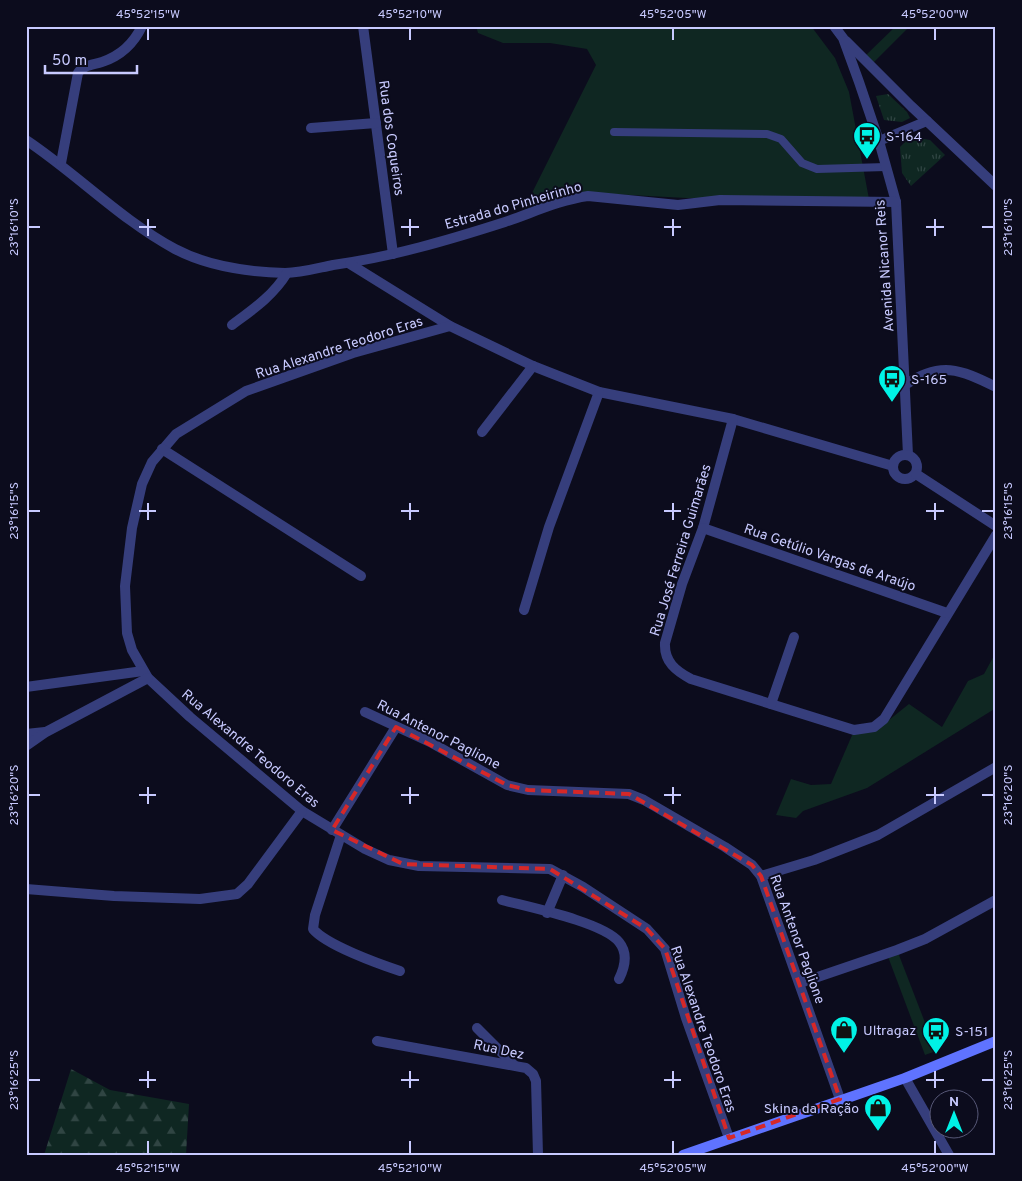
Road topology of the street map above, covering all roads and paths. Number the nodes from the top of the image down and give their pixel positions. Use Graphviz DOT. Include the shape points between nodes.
graph roads {
  1 [pos="142,26"];
  2 [pos="363,26"];
  3 [pos="834,26"];
  4 [pos="843,38"];
  5 [pos="927,120"];
  6 [pos="376,123"];
  7 [pos="311,128"];
  8 [pos="614,132"];
  9 [pos="26,140"];
  10 [pos="879,141"];
  11 [pos="61,163"];
  12 [pos="886,167"];
  13 [pos="996,186"];
  14 [pos="896,202"];
  15 [pos="393,254"];
  16 [pos="350,264"];
  17 [pos="287,273"];
  18 [pos="232,325"];
  19 [pos="450,326"];
  20 [pos="533,366"];
  21 [pos="905,385"];
  22 [pos="996,387"];
  23 [pos="598,392"];
  24 [pos="734,419"];
  25 [pos="482,432"];
  26 [pos="162,449"];
  27 [pos="908,455"];
  28 [pos="893,466"];
  29 [pos="916,474"];
  30 [pos="996,526"];
  31 [pos="703,528"];
  32 [pos="996,535"];
  33 [pos="361,576"];
  34 [pos="524,610"];
  35 [pos="947,613"];
  36 [pos="794,637"];
  37 [pos="145,674"];
  38 [pos="26,687"];
  39 [pos="771,704"];
  40 [pos="365,712"];
  41 [pos="396,727"];
  42 [pos="46,732"];
  43 [pos="26,734"];
  44 [pos="26,746"];
  45 [pos="996,767"];
  46 [pos="302,811"];
  47 [pos="336,833"];
  48 [pos="563,875"];
  49 [pos="761,876"];
  50 [pos="26,889"];
  51 [pos="502,900"];
  52 [pos="996,900"];
  53 [pos="547,913"];
  54 [pos="400,971"];
  55 [pos="619,979"];
  56 [pos="800,983"];
  57 [pos="478,1028"];
  58 [pos="378,1042"];
  59 [pos="996,1042"];
  60 [pos="514,1065"];
  61 [pos="905,1078"];
  62 [pos="840,1099"];
  63 [pos="729,1138"];
  64 [pos="538,1155"];
  65 [pos="683,1155"];
  66 [pos="949,1155"];
  1 -- 11 [label="street" via="130,44 116,56 85,66 78,73"];
  2 -- 6 [label="street, Rua dos Coqueiros"];
  3 -- 4 [label="street, Avenida Nicanor Reis"];
  4 -- 5 [label="street"];
  4 -- 10 [label="street, Avenida Nicanor Reis"];
  5 -- 10 [label="street"];
  5 -- 13 [label="street"];
  6 -- 7 [label="street"];
  6 -- 15 [label="street, Rua dos Coqueiros"];
  8 -- 12 [label="lane" via="767,134 781,139 808,167"];
  9 -- 11 [label="street, Estrada do Pinheirinho"];
  10 -- 12 [label="street, Avenida Nicanor Reis"];
  11 -- 17 [label="street, Estrada do Pinheirinho" via="142,229 176,250 248,270"];
  12 -- 14 [label="street, Avenida Nicanor Reis"];
  14 -- 15 [label="street, Estrada do Pinheirinho" via="720,200 678,205 588,196"];
  14 -- 21 [label="street, Avenida Nicanor Reis"];
  15 -- 16 [label="street, Estrada do Pinheirinho"];
  16 -- 17 [label="street, Estrada do Pinheirinho"];
  16 -- 19 [label="street"];
  17 -- 18 [label="street" via="266,299"];
  19 -- 20 [label="street"];
  19 -- 26 [label="street, Rua Alexandre Teodoro Eras" via="354,353 246,391 176,434"];
  20 -- 23 [label="street"];
  20 -- 25 [label="street"];
  21 -- 22 [label="street" via="923,373 958,370"];
  21 -- 27 [label="street, Avenida Nicanor Reis"];
  23 -- 24 [label="street"];
  23 -- 34 [label="street" via="549,527"];
  24 -- 28 [label="street"];
  24 -- 31 [label="street, Rua José Ferreira Guimarães"];
  26 -- 33 [label="street"];
  26 -- 37 [label="street, Rua Alexandre Teodoro Eras" via="142,484 127,554 127,634"];
  27 -- 28 [label="street" via="897,458"];
  27 -- 29 [label="street" via="917,462"];
  28 -- 29 [label="street" via="901,479 910,479"];
  29 -- 30 [label="street"];
  31 -- 35 [label="street, Rua Getúlio Vargas de Araújo"];
  31 -- 39 [label="street, Rua José Ferreira Guimarães" via="667,631 665,652 674,667 691,679"];
  32 -- 35 [label="street, Rua José Ferreira Guimarães"];
  35 -- 39 [label="street, Rua José Ferreira Guimarães" via="884,718 874,727 854,730"];
  36 -- 39 [label="street"];
  37 -- 38 [label="street"];
  37 -- 42 [label="street"];
  37 -- 46 [label="street, Rua Alexandre Teodoro Eras"];
  40 -- 41 [label="street, Rua Antenor Paglione"];
  41 -- 47 [label="street"];
  41 -- 49 [label="street, Rua Antenor Paglione" via="430,742 506,785 528,790 619,793 636,797 725,847 752,865"];
  42 -- 43 [label="street"];
  42 -- 44 [label="street"];
  45 -- 49 [label="street" via="878,835"];
  46 -- 47 [label="street, Rua Alexandre Teodoro Eras"];
  46 -- 50 [label="street" via="248,884 236,894 200,899"];
  47 -- 48 [label="street, Rua Alexandre Teodoro Eras" via="403,864 536,868"];
  47 -- 54 [label="street" via="312,923 314,929 318,935 336,944"];
  48 -- 53 [label="street"];
  48 -- 63 [label="street, Rua Alexandre Teodoro Eras" via="647,929 665,949"];
  49 -- 56 [label="street, Rua Antenor Paglione"];
  51 -- 53 [label="street"];
  52 -- 56 [label="street" via="918,942"];
  53 -- 55 [label="street" via="606,932 619,942 625,955"];
  56 -- 62 [label="street, Rua Antenor Paglione"];
  57 -- 60 [label="street"];
  58 -- 60 [label="street, Rua Dez"];
  59 -- 61 [label="main road"];
  60 -- 64 [label="street, Rua Dez" via="526,1068 536,1081"];
  61 -- 62 [label="main road"];
  61 -- 66 [label="street"];
  62 -- 63 [label="main road"];
  63 -- 65 [label="main road"];
}
